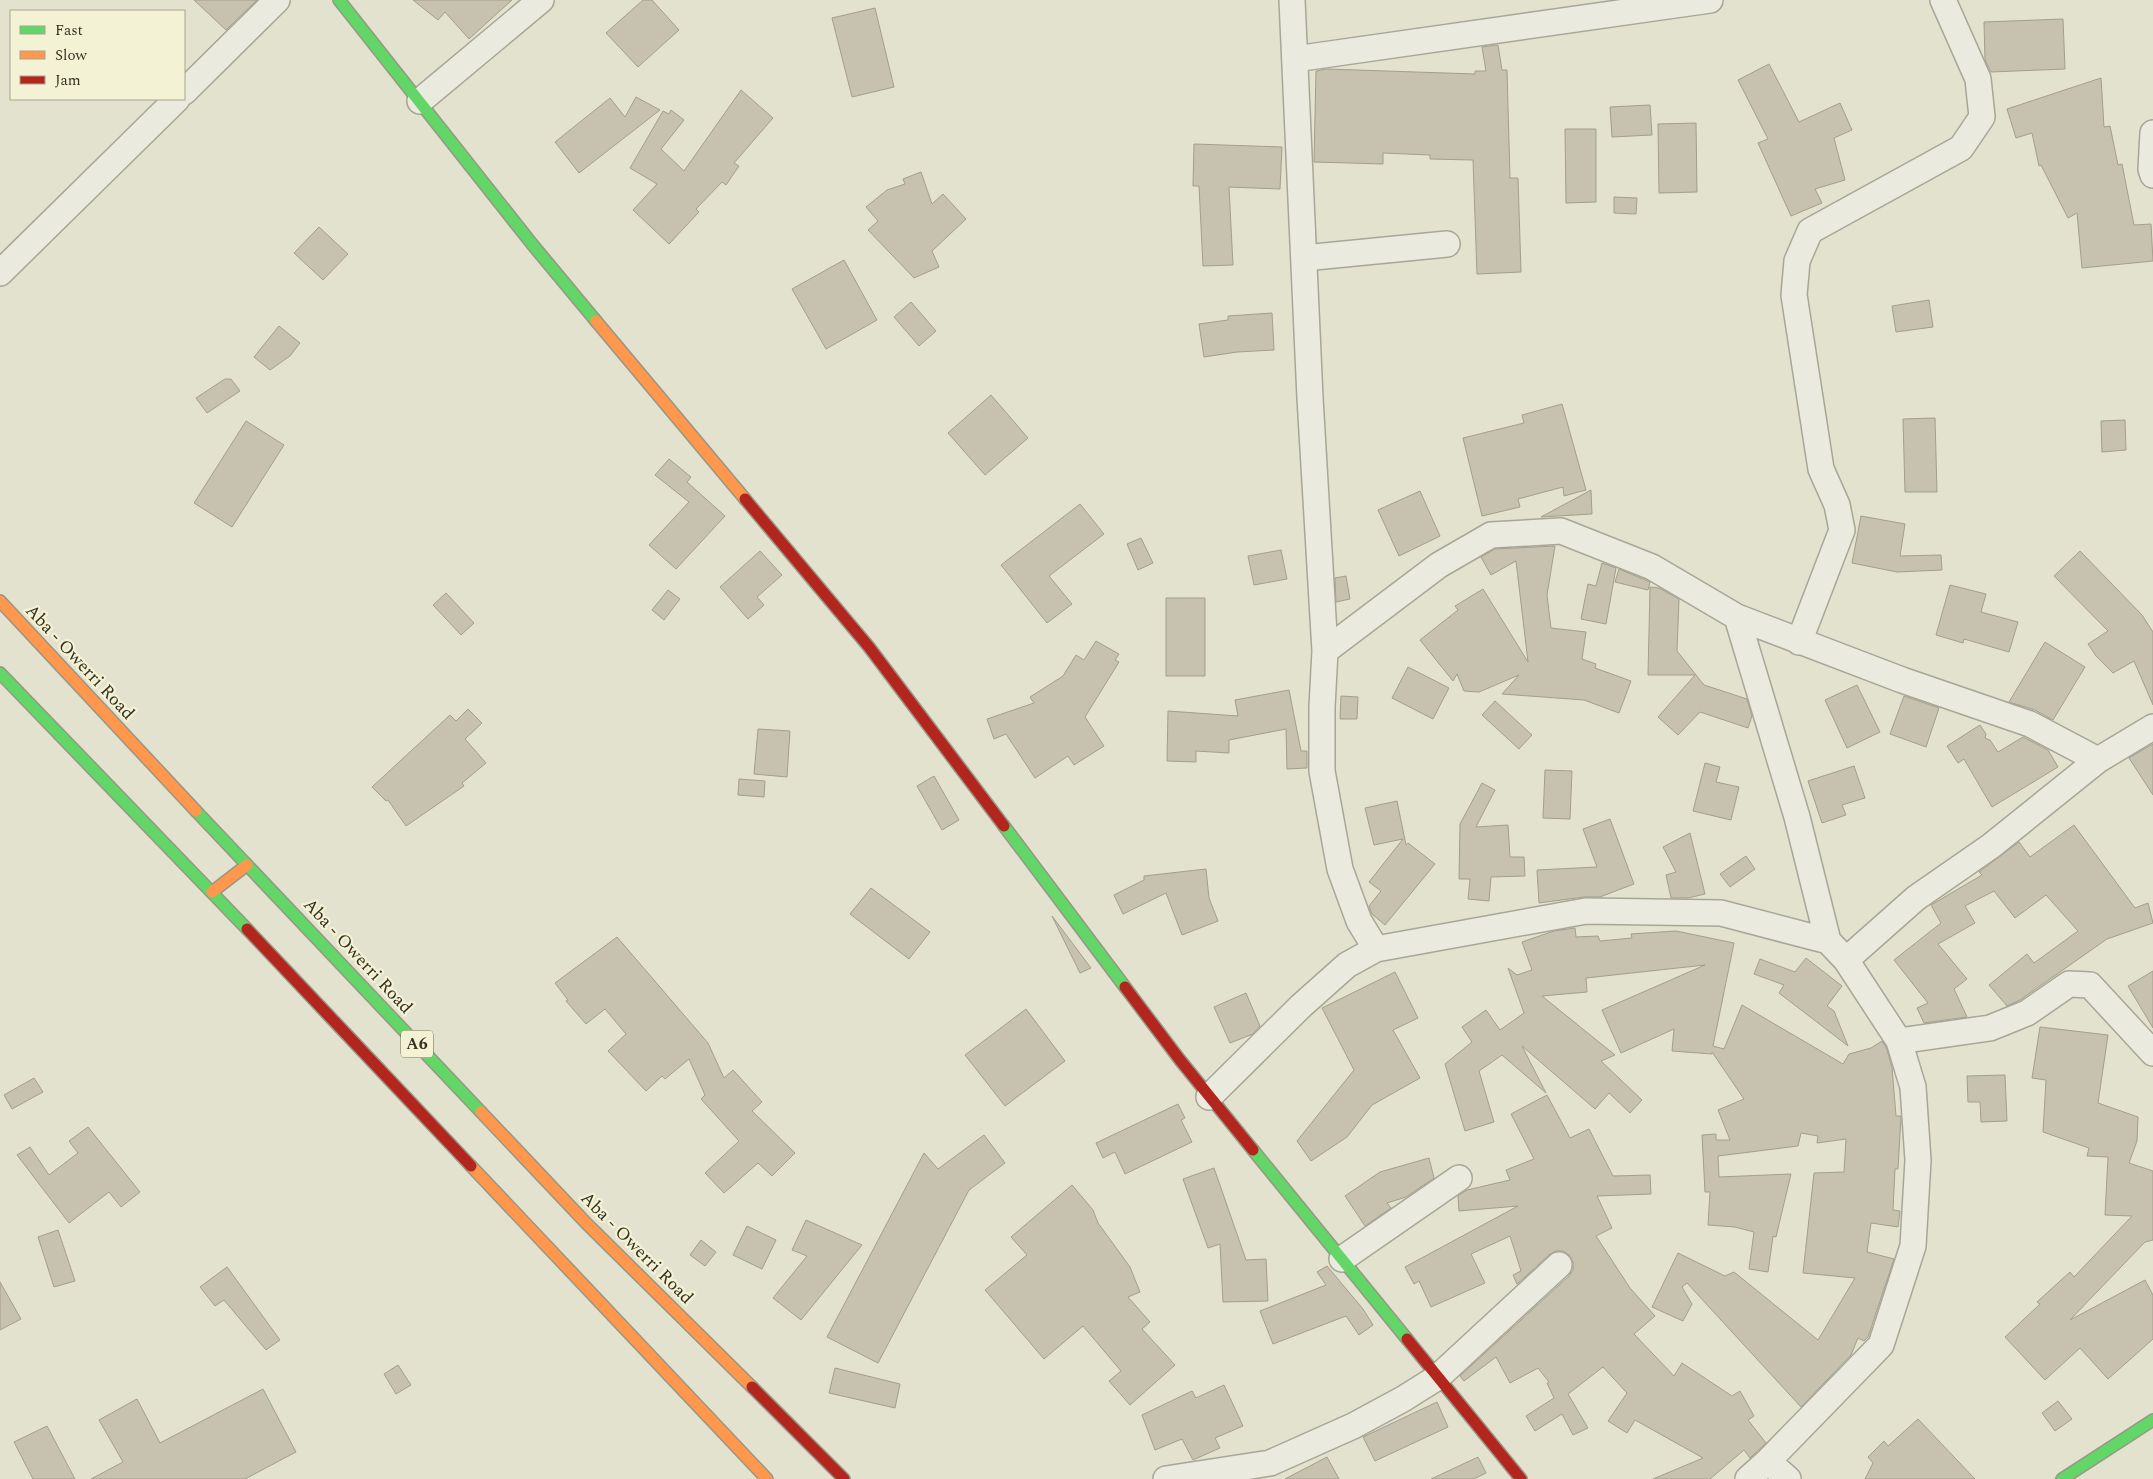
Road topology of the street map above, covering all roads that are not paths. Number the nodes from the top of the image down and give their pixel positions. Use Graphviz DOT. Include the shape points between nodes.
graph roads {
  1 [pos="278,0"];
  2 [pos="339,0"];
  3 [pos="541,0"];
  4 [pos="1292,0"];
  5 [pos="1710,0"];
  6 [pos="1943,0"];
  7 [pos="1295,59"];
  8 [pos="185,91"];
  9 [pos="176,100"];
  10 [pos="420,101"];
  11 [pos="2153,133"];
  12 [pos="2153,175"];
  13 [pos="1447,244"];
  14 [pos="1304,258"];
  15 [pos="0,273"];
  16 [pos="0,600"];
  17 [pos="1737,617"];
  18 [pos="1799,642"];
  19 [pos="1326,651"];
  20 [pos="0,673"];
  21 [pos="2153,727"];
  22 [pos="2098,760"];
  23 [pos="247,865"];
  24 [pos="212,892"];
  25 [pos="1828,941"];
  26 [pos="1376,949"];
  27 [pos="1846,960"];
  28 [pos="1899,1042"];
  29 [pos="2153,1054"];
  30 [pos="1209,1097"];
  31 [pos="1460,1178"];
  32 [pos="1342,1259"];
  33 [pos="1559,1265"];
  34 [pos="1438,1377"];
  35 [pos="2153,1420"];
  36 [pos="1768,1461"];
  37 [pos="767,1479"];
  38 [pos="844,1479"];
  39 [pos="1166,1479"];
  40 [pos="1521,1479"];
  41 [pos="1748,1479"];
  42 [pos="1788,1479"];
  43 [pos="2062,1479"];
  1 -- 8 [label="street"];
  2 -- 10 [label="main road"];
  3 -- 10 [label="street"];
  4 -- 7 [label="street"];
  5 -- 7 [label="street"];
  6 -- 18 [label="street" via="1978,79 1982,117 1961,148 1810,231 1797,261 1794,295 1821,469 1837,505 1842,530"];
  7 -- 14 [label="street"];
  9 -- 15 [label="street"];
  10 -- 30 [label="main road" via="532,244 869,647"];
  11 -- 12 [label="street"];
  13 -- 14 [label="street"];
  14 -- 19 [label="street"];
  16 -- 23 [label="main road, Aba - Owerri Road / A6"];
  17 -- 18 [label="street"];
  17 -- 19 [label="street" via="1652,567 1561,531 1491,535 1439,565"];
  17 -- 25 [label="street" via="1797,817"];
  18 -- 22 [label="street" via="2030,724"];
  19 -- 26 [label="street" via="1322,771 1340,869 1359,921"];
  20 -- 24 [label="main road, A6"];
  21 -- 22 [label="street"];
  22 -- 27 [label="street" via="1992,846 1916,898"];
  23 -- 24 [label="main road"];
  23 -- 38 [label="main road, Aba - Owerri Road / A6" via="587,1224"];
  24 -- 37 [label="main road, A6"];
  25 -- 26 [label="street" via="1721,913 1586,912"];
  25 -- 27 [label="street"];
  26 -- 30 [label="street" via="1347,965"];
  27 -- 28 [label="street"];
  28 -- 29 [label="street" via="1990,1028 2027,1013 2069,984 2090,985"];
  28 -- 36 [label="street" via="1913,1087 1918,1160 1913,1246 1881,1346"];
  30 -- 32 [label="main road"];
  31 -- 32 [label="street"];
  32 -- 34 [label="main road"];
  33 -- 34 [label="street"];
  34 -- 39 [label="street" via="1353,1426 1270,1463"];
  34 -- 40 [label="main road"];
  35 -- 43 [label="main road"];
  36 -- 41 [label="street"];
  36 -- 42 [label="street"];
}
